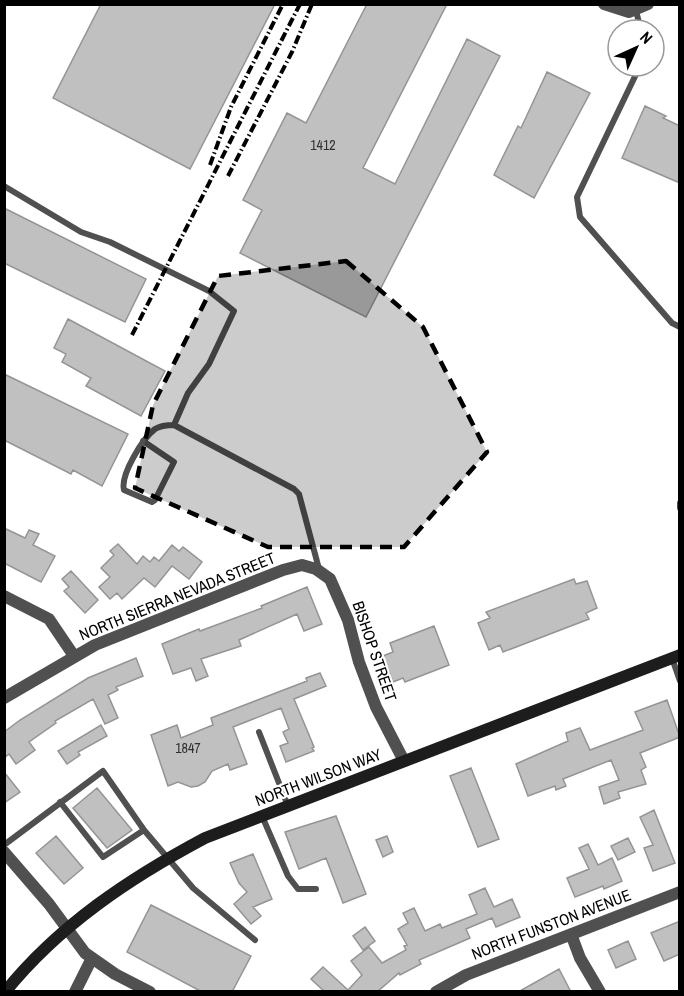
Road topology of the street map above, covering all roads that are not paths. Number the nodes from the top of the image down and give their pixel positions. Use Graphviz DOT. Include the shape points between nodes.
graph roads {
  1 [pos="604,4"];
  2 [pos="648,4"];
  3 [pos="636,11"];
  4 [pos="638,18"];
  5 [pos="634,78"];
  6 [pos="4,186"];
  7 [pos="680,327"];
  8 [pos="174,424"];
  9 [pos="143,441"];
  10 [pos="680,502"];
  11 [pos="680,508"];
  12 [pos="320,571"];
  13 [pos="4,596"];
  14 [pos="74,656"];
  15 [pos="676,657"];
  16 [pos="680,681"];
  17 [pos="4,698"];
  18 [pos="259,732"];
  19 [pos="404,761"];
  20 [pos="60,802"];
  21 [pos="288,806"];
  22 [pos="262,816"];
  23 [pos="144,830"];
  24 [pos="4,845"];
  25 [pos="4,852"];
  26 [pos="166,859"];
  27 [pos="316,889"];
  28 [pos="680,892"];
  29 [pos="67,929"];
  30 [pos="571,934"];
  31 [pos="255,940"];
  32 [pos="92,958"];
  33 [pos="5,992"];
  34 [pos="75,992"];
  35 [pos="150,992"];
  36 [pos="436,992"];
  37 [pos="600,992"];
  1 -- 3 [label="street" via="616,10"];
  2 -- 3 [label="street"];
  3 -- 4 [label="lane"];
  5 -- 7 [label="lane" via="577,197 580,217 664,314"];
  6 -- 8 [label="lane" via="81,232 110,242 209,291 234,310 209,364 188,393"];
  8 -- 9 [label="lane" via="157,427"];
  8 -- 12 [label="lane" via="299,494"];
  9 -- 9 [label="lane" via="122,483 124,490 152,502 174,459"];
  10 -- 11 [label="lane"];
  12 -- 14 [label="street, NORTH SIERRA NEVADA STREET" via="302,566 283,570 144,623"];
  12 -- 19 [label="street, BISHOP STREET" via="337,591 376,707"];
  13 -- 14 [label="street" via="49,619"];
  14 -- 17 [label="street, NORTH SIERRA NEVADA STREET"];
  15 -- 16 [label="lane"];
  15 -- 19 [label="main road, NORTH WILSON WAY"];
  18 -- 21 [label="lane"];
  19 -- 21 [label="main road, NORTH WILSON WAY"];
  20 -- 23 [label="lane" via="103,857"];
  20 -- 23 [label="lane" via="103,771"];
  20 -- 24 [label="lane"];
  21 -- 22 [label="main road, NORTH WILSON WAY"];
  22 -- 26 [label="main road, NORTH WILSON WAY" via="205,838"];
  22 -- 27 [label="lane" via="288,876 298,889"];
  23 -- 26 [label="lane"];
  25 -- 29 [label="street"];
  26 -- 29 [label="main road, NORTH WILSON WAY"];
  26 -- 31 [label="lane" via="193,888"];
  28 -- 30 [label="street, NORTH FUNSTON AVENUE"];
  29 -- 32 [label="street"];
  29 -- 33 [label="main road, NORTH WILSON WAY"];
  30 -- 36 [label="street, NORTH FUNSTON AVENUE" via="466,975"];
  30 -- 37 [label="street"];
  32 -- 34 [label="street"];
  32 -- 35 [label="street"];
}
